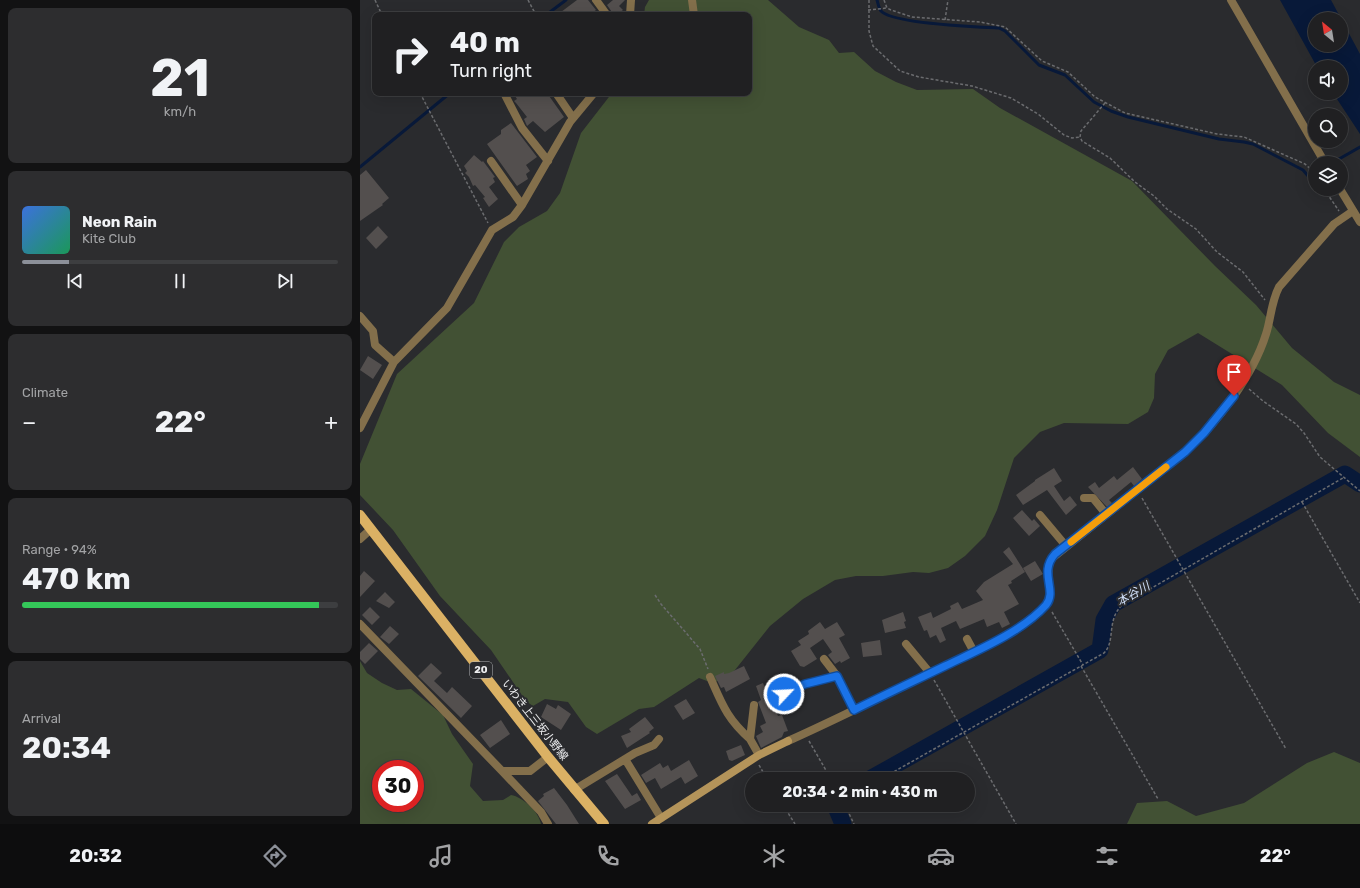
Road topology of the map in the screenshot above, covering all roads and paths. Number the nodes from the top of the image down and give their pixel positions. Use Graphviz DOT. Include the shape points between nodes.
graph roads {
  1 [pos="375,0"];
  2 [pos="528,0"];
  3 [pos="596,0"];
  4 [pos="630,0"];
  5 [pos="692,0"];
  6 [pos="868,0"];
  7 [pos="884,0"];
  8 [pos="948,0"];
  9 [pos="1231,0"];
  10 [pos="887,8"];
  11 [pos="868,10"];
  12 [pos="381,12"];
  13 [pos="534,12"];
  14 [pos="605,12"];
  15 [pos="630,12"];
  16 [pos="694,12"];
  17 [pos="945,20"];
  18 [pos="422,96"];
  19 [pos="506,96"];
  20 [pos="558,96"];
  21 [pos="591,96"];
  22 [pos="1105,102"];
  23 [pos="573,118"];
  24 [pos="1080,137"];
  25 [pos="1321,156"];
  26 [pos="491,161"];
  27 [pos="548,161"];
  28 [pos="1308,167"];
  29 [pos="1329,196"];
  30 [pos="1344,196"];
  31 [pos="522,205"];
  32 [pos="1353,212"];
  33 [pos="1344,218"];
  34 [pos="1360,222"];
  35 [pos="492,230"];
  36 [pos="1273,306"];
  37 [pos="360,316"];
  38 [pos="394,362"];
  39 [pos="1244,383"];
  40 [pos="360,428"];
  41 [pos="1343,478"];
  42 [pos="1137,490"];
  43 [pos="1360,491"];
  44 [pos="1084,498"];
  45 [pos="1302,502"];
  46 [pos="1106,514"];
  47 [pos="360,515"];
  48 [pos="1040,515"];
  49 [pos="371,529"];
  50 [pos="360,539"];
  51 [pos="1066,546"];
  52 [pos="1183,570"];
  53 [pos="655,595"];
  54 [pos="1360,603"];
  55 [pos="1046,604"];
  56 [pos="360,624"];
  57 [pos="967,639"];
  58 [pos="906,644"];
  59 [pos="974,652"];
  60 [pos="824,659"];
  61 [pos="1083,664"];
  62 [pos="1081,666"];
  63 [pos="930,673"];
  64 [pos="837,676"];
  65 [pos="710,677"];
  66 [pos="774,698"];
  67 [pos="754,706"];
  68 [pos="854,710"];
  69 [pos="963,731"];
  70 [pos="805,734"];
  71 [pos="659,739"];
  72 [pos="750,739"];
  73 [pos="1286,749"];
  74 [pos="548,757"];
  75 [pos="757,757"];
  76 [pos="625,759"];
  77 [pos="502,771"];
  78 [pos="764,772"];
  79 [pos="827,772"];
  80 [pos="893,772"];
  81 [pos="574,790"];
  82 [pos="1158,799"];
  83 [pos="787,812"];
  84 [pos="848,812"];
  85 [pos="661,818"];
  86 [pos="548,824"];
  87 [pos="604,824"];
  88 [pos="652,824"];
  89 [pos="795,824"];
  90 [pos="854,824"];
  91 [pos="1016,824"];
  1 -- 12 [label="path"];
  2 -- 13 [label="path"];
  3 -- 14 [label="street"];
  4 -- 15 [label="street"];
  5 -- 16 [label="street"];
  6 -- 11 [label="path"];
  7 -- 10 [label="path"];
  8 -- 17 [label="path"];
  9 -- 25 [label="street"];
  10 -- 11 [label="path"];
  10 -- 17 [label="path" via="912,17"];
  11 -- 24 [label="path" via="873,46 900,71 972,86 1011,98 1038,114 1064,136"];
  17 -- 22 [label="path" via="1005,26 1042,61 1068,72 1090,93"];
  18 -- 35 [label="path"];
  19 -- 27 [label="street" via="522,128"];
  20 -- 23 [label="street"];
  21 -- 23 [label="street"];
  22 -- 24 [label="path" via="1081,131"];
  22 -- 28 [label="path" via="1125,113 1216,134 1244,137"];
  23 -- 27 [label="street"];
  24 -- 36 [label="path" via="1082,141 1110,158 1167,209 1196,229 1217,252 1243,272 1263,298"];
  26 -- 31 [label="street"];
  27 -- 31 [label="street"];
  29 -- 33 [label="path"];
  30 -- 32 [label="street"];
  31 -- 35 [label="street" via="513,217"];
  32 -- 33 [label="street"];
  32 -- 34 [label="street"];
  33 -- 36 [label="street" via="1334,224 1279,288"];
  35 -- 38 [label="street" via="447,308"];
  36 -- 39 [label="street" via="1266,336"];
  37 -- 38 [label="street" via="373,331 375,345"];
  38 -- 40 [label="street"];
  39 -- 41 [label="path" via="1263,401 1300,428 1320,457"];
  39 -- 42 [label="street" via="1195,443"];
  41 -- 43 [label="path"];
  41 -- 45 [label="path"];
  42 -- 46 [label="street"];
  42 -- 52 [label="path"];
  44 -- 46 [label="street" via="1093,498"];
  45 -- 52 [label="path"];
  45 -- 54 [label="path"];
  46 -- 51 [label="street"];
  47 -- 49 [label="main road, いわき上三坂小野線 / 20"];
  48 -- 51 [label="street"];
  49 -- 50 [label="street"];
  49 -- 74 [label="main road, いわき上三坂小野線 / 20"];
  51 -- 55 [label="street" via="1051,559 1048,566 1050,596"];
  52 -- 61 [label="path" via="1122,605 1112,619 1107,650"];
  52 -- 73 [label="path"];
  53 -- 65 [label="path" via="700,649"];
  55 -- 59 [label="street" via="1022,625"];
  55 -- 61 [label="path"];
  56 -- 77 [label="street"];
  57 -- 59 [label="street"];
  58 -- 63 [label="street"];
  59 -- 63 [label="street"];
  60 -- 64 [label="street"];
  61 -- 62 [label="path"];
  62 -- 69 [label="path"];
  62 -- 82 [label="path"];
  63 -- 68 [label="street"];
  63 -- 69 [label="path"];
  64 -- 66 [label="street" via="805,684"];
  64 -- 68 [label="street"];
  65 -- 72 [label="street" via="727,716 735,727"];
  67 -- 72 [label="street"];
  68 -- 70 [label="street"];
  69 -- 80 [label="path"];
  69 -- 91 [label="path"];
  70 -- 75 [label="street"];
  70 -- 79 [label="path"];
  71 -- 76 [label="street" via="654,745"];
  72 -- 75 [label="street"];
  74 -- 77 [label="street" via="530,771"];
  74 -- 81 [label="main road, いわき上三坂小野線 / 20"];
  75 -- 78 [label="path"];
  75 -- 85 [label="street"];
  76 -- 81 [label="street"];
  76 -- 85 [label="street"];
  77 -- 86 [label="street" via="541,812"];
  81 -- 87 [label="main road, いわき上三坂小野線 / 20"];
  83 -- 89 [label="path"];
  84 -- 90 [label="path"];
  85 -- 88 [label="street"];
}
